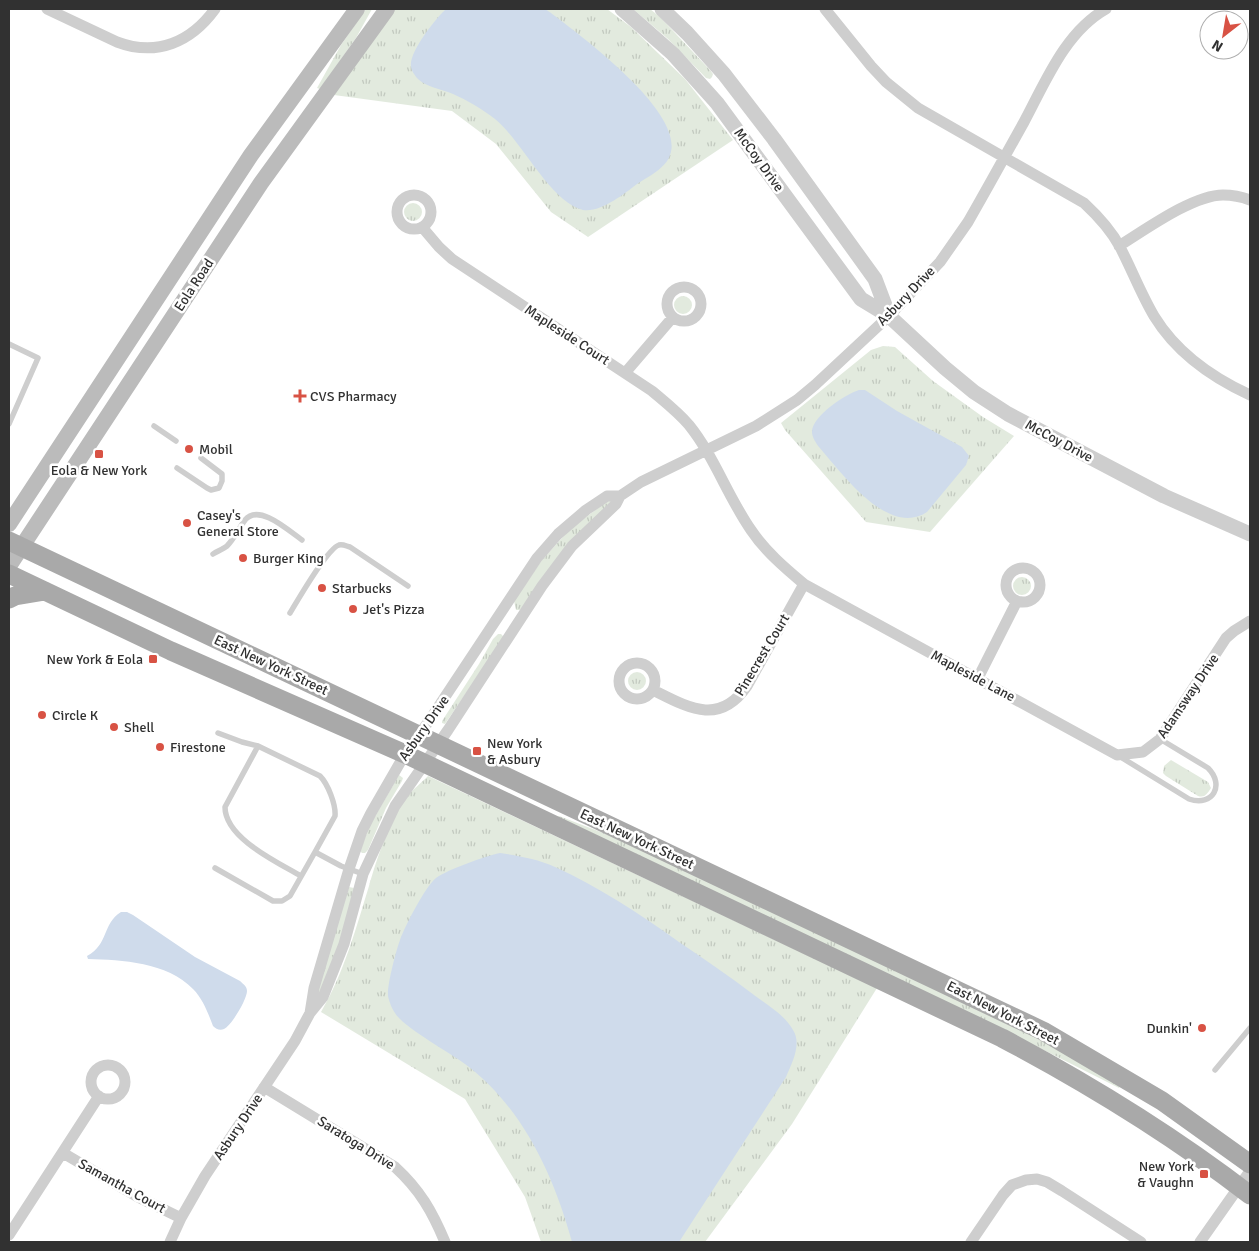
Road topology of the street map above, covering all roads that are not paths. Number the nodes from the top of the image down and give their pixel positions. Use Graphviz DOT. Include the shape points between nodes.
graph roads {
  1 [pos="47,9"];
  2 [pos="215,9"];
  3 [pos="357,9"];
  4 [pos="386,9"];
  5 [pos="622,9"];
  6 [pos="662,9"];
  7 [pos="827,9"];
  8 [pos="1106,9"];
  9 [pos="1004,157"];
  10 [pos="1250,200"];
  11 [pos="422,227"];
  12 [pos="1119,246"];
  13 [pos="889,316"];
  14 [pos="673,317"];
  15 [pos="9,344"];
  16 [pos="625,373"];
  17 [pos="1250,395"];
  18 [pos="9,424"];
  19 [pos="154,426"];
  20 [pos="176,441"];
  21 [pos="705,450"];
  22 [pos="201,458"];
  23 [pos="177,468"];
  24 [pos="620,496"];
  25 [pos="9,524"];
  26 [pos="1250,534"];
  27 [pos="302,540"];
  28 [pos="15,544"];
  29 [pos="213,554"];
  30 [pos="9,566"];
  31 [pos="9,574"];
  32 [pos="804,584"];
  33 [pos="408,586"];
  34 [pos="45,591"];
  35 [pos="9,600"];
  36 [pos="1016,601"];
  37 [pos="290,613"];
  38 [pos="1250,621"];
  39 [pos="978,678"];
  40 [pos="653,690"];
  41 [pos="218,733"];
  42 [pos="419,735"];
  43 [pos="1160,740"];
  44 [pos="438,744"];
  45 [pos="258,746"];
  46 [pos="405,754"];
  47 [pos="1117,755"];
  48 [pos="425,764"];
  49 [pos="315,852"];
  50 [pos="215,868"];
  51 [pos="349,870"];
  52 [pos="363,874"];
  53 [pos="301,876"];
  54 [pos="310,1013"];
  55 [pos="1250,1028"];
  56 [pos="1215,1070"];
  57 [pos="264,1087"];
  58 [pos="98,1096"];
  59 [pos="62,1153"];
  60 [pos="1250,1164"];
  61 [pos="1250,1171"];
  62 [pos="1245,1191"];
  63 [pos="181,1218"];
  64 [pos="9,1235"];
  65 [pos="170,1242"];
  66 [pos="445,1242"];
  67 [pos="971,1242"];
  68 [pos="1141,1242"];
  69 [pos="1200,1242"];
  1 -- 2 [label="street" via="117,42 144,48 166,47 189,36"];
  3 -- 25 [label="main road, Eola Road" via="246,163"];
  4 -- 28 [label="main road, Eola Road" via="261,183"];
  5 -- 13 [label="street, McCoy Drive" via="673,54 717,103 861,299"];
  6 -- 13 [label="street, McCoy Drive" via="724,74 774,139 875,279"];
  7 -- 9 [label="street" via="871,66 903,97 935,119"];
  8 -- 9 [label="street, Asbury Drive" via="1088,22 1067,47"];
  9 -- 12 [label="street" via="1084,203 1106,226"];
  9 -- 13 [label="street, Asbury Drive" via="956,241"];
  10 -- 12 [label="street" via="1223,195 1204,198"];
  11 -- 16 [label="street, Mapleside Court" via="452,259"];
  12 -- 17 [label="street" via="1154,316 1172,339 1218,378"];
  13 -- 21 [label="street, Asbury Drive" via="797,400 756,426"];
  13 -- 26 [label="street, McCoy Drive" via="974,392 1008,414 1164,496"];
  14 -- 16 [label="street"];
  15 -- 18 [label="lane" via="38,358"];
  16 -- 21 [label="street, Mapleside Court" via="674,409 690,426"];
  19 -- 20 [label="lane"];
  21 -- 24 [label="street, Asbury Drive"];
  21 -- 32 [label="street, Mapleside Lane" via="752,532 782,566"];
  22 -- 23 [label="lane" via="222,474 219,488 207,488"];
  24 -- 42 [label="street, Asbury Drive" via="607,496 586,510 541,554"];
  24 -- 44 [label="street, Asbury Drive" via="616,504 572,546 542,586"];
  27 -- 29 [label="lane" via="259,514 247,518 227,546"];
  28 -- 30 [label="main road, Eola Road"];
  28 -- 42 [label="main road, East New York Street"];
  31 -- 34 [label="main road, East New York Street"];
  32 -- 39 [label="street, Mapleside Lane"];
  32 -- 40 [label="street, Pinecrest Court" via="736,700 710,711 700,710 684,706"];
  33 -- 37 [label="lane" via="350,547 338,545 327,555"];
  34 -- 35 [label="main road"];
  34 -- 46 [label="main road, East New York Street"];
  36 -- 39 [label="street"];
  38 -- 43 [label="street, Adamsway Drive" via="1226,638"];
  39 -- 47 [label="street, Mapleside Lane"];
  41 -- 45 [label="lane"];
  42 -- 44 [label="main road, East New York Street"];
  42 -- 46 [label="street, Asbury Drive"];
  43 -- 47 [label="street, Adamsway Drive" via="1142,752"];
  43 -- 47 [label="lane, Mapleside Lane" via="1214,774 1216,789 1209,799 1202,802 1189,799"];
  44 -- 48 [label="street, Asbury Drive"];
  44 -- 60 [label="main road, East New York Street" via="1043,1031 1162,1101"];
  45 -- 49 [label="lane" via="324,780 336,810"];
  45 -- 53 [label="lane" via="224,807 225,816 249,845"];
  46 -- 48 [label="main road, East New York Street"];
  46 -- 51 [label="street, Asbury Drive" via="362,831"];
  48 -- 52 [label="street, Asbury Drive" via="395,806"];
  48 -- 62 [label="main road, East New York Street" via="1019,1047 1122,1105"];
  49 -- 51 [label="lane"];
  49 -- 53 [label="lane"];
  50 -- 53 [label="lane" via="273,901 282,901 290,896"];
  51 -- 52 [label="lane"];
  51 -- 54 [label="street, Asbury Drive" via="314,988"];
  52 -- 54 [label="street, Asbury Drive" via="333,974 323,997"];
  54 -- 57 [label="street, Asbury Drive"];
  55 -- 56 [label="lane"];
  57 -- 63 [label="street, Asbury Drive"];
  57 -- 66 [label="street, Saratoga Drive" via="395,1167 421,1195"];
  58 -- 59 [label="street, Samantha Court"];
  59 -- 63 [label="street, Samantha Court"];
  59 -- 64 [label="street, Samantha Court"];
  61 -- 62 [label="street"];
  62 -- 69 [label="street"];
  63 -- 65 [label="street, Asbury Drive"];
  67 -- 68 [label="street" via="1012,1185 1037,1179 1062,1191"];
}
